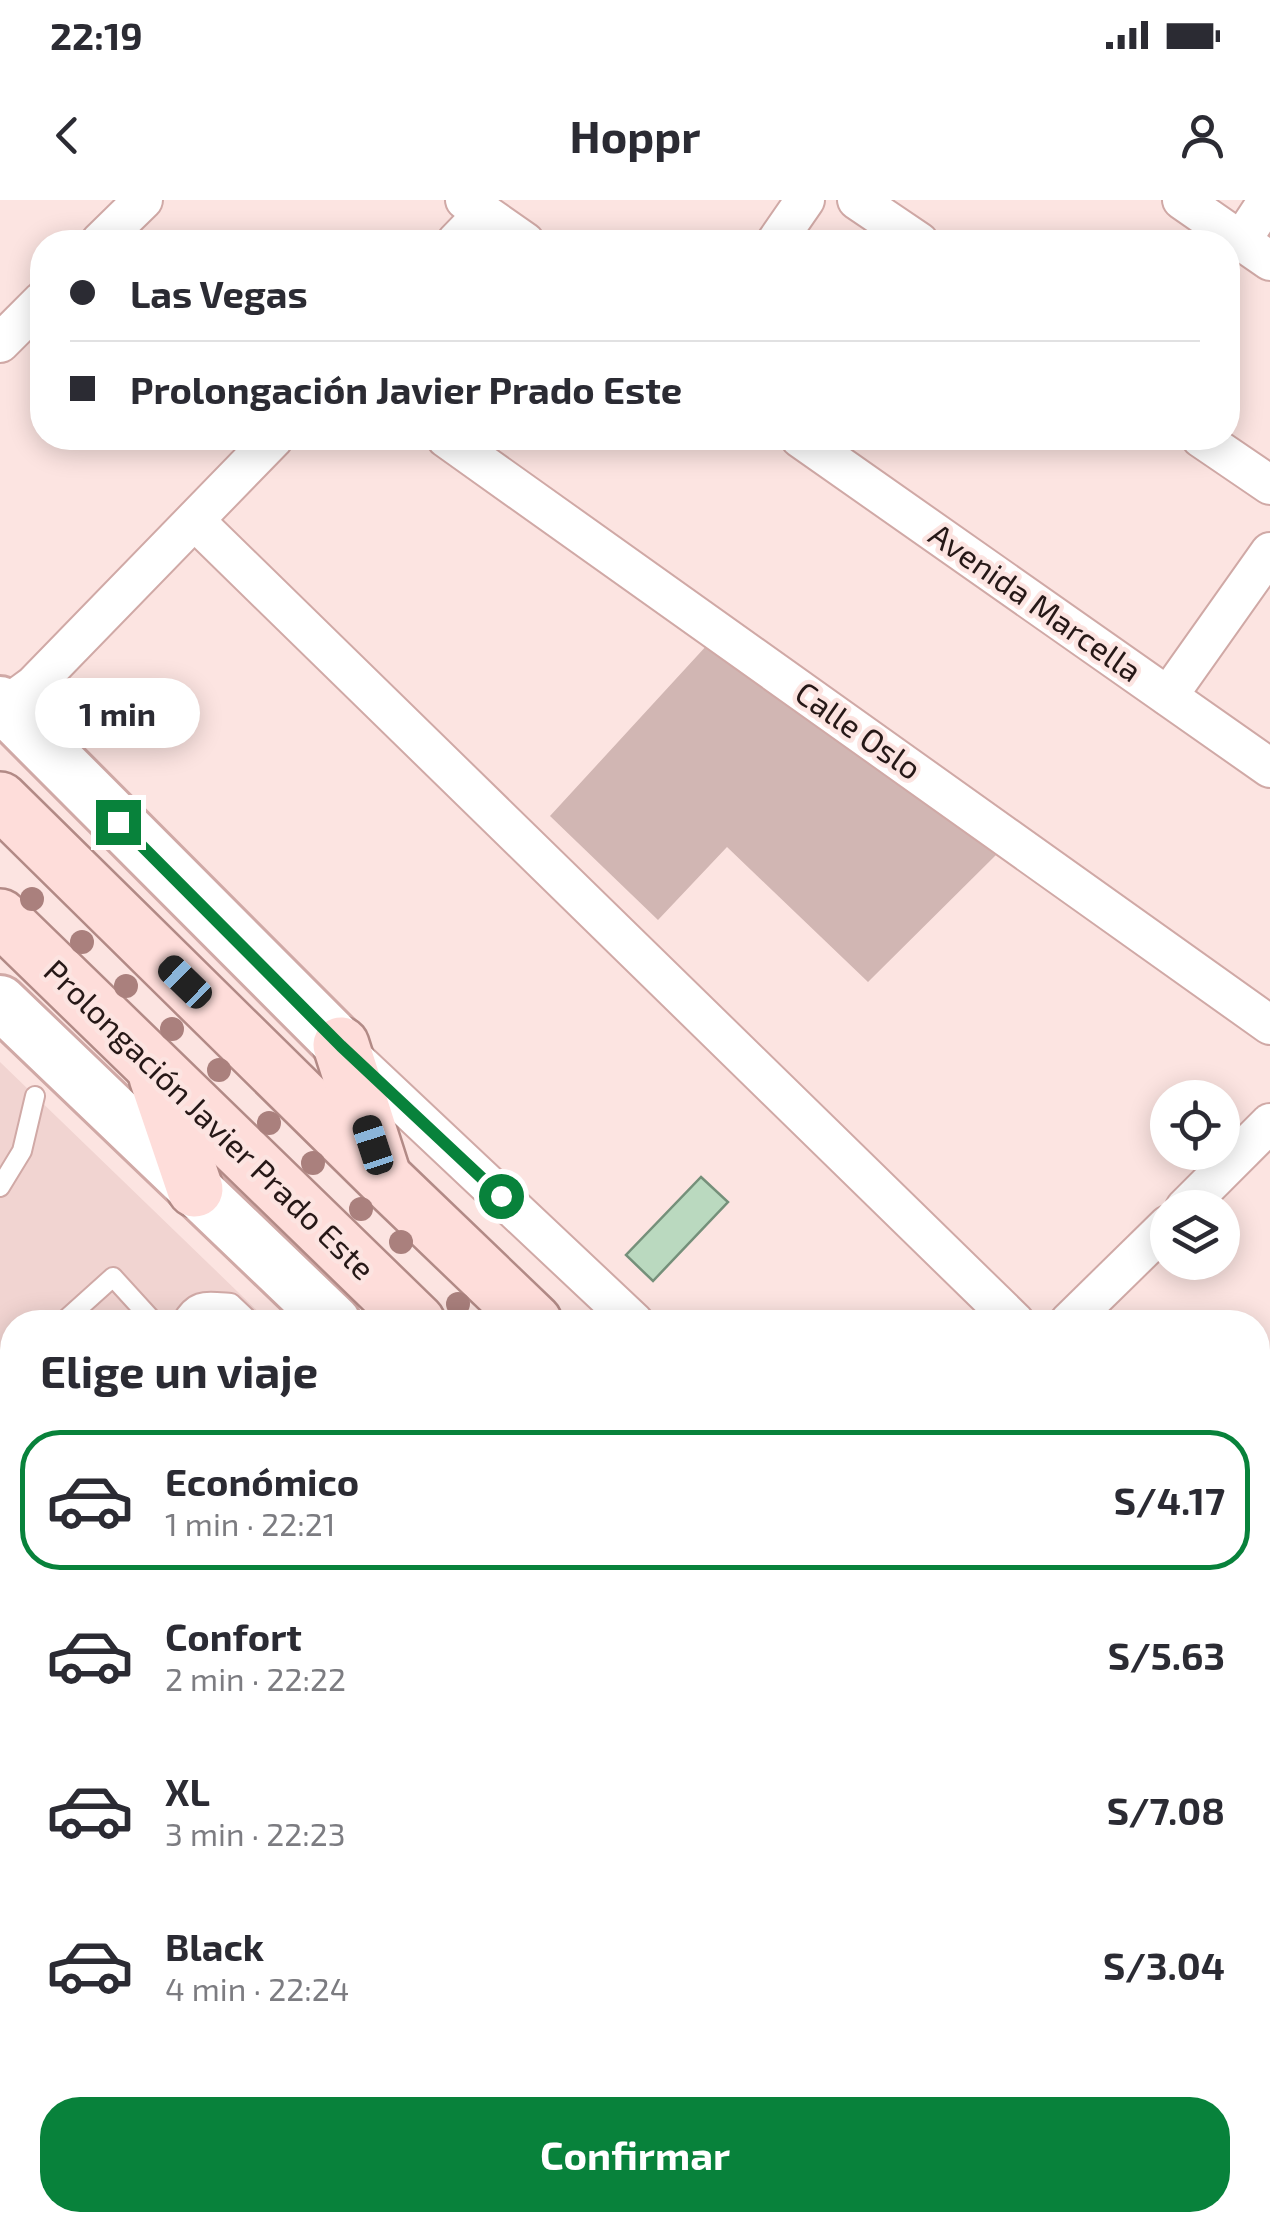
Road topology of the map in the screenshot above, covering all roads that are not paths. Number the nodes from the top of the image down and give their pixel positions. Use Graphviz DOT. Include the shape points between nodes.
graph roads {
  1 [pos="143,200"];
  2 [pos="805,200"];
  3 [pos="857,200"];
  4 [pos="1182,200"];
  5 [pos="1268,200"];
  6 [pos="474,206"];
  7 [pos="112,230"];
  8 [pos="462,230"];
  9 [pos="508,230"];
  10 [pos="784,230"];
  11 [pos="901,230"];
  12 [pos="1225,230"];
  13 [pos="1255,251"];
  14 [pos="30,312"];
  15 [pos="0,343"];
  16 [pos="262,450"];
  17 [pos="463,450"];
  18 [pos="817,450"];
  19 [pos="1219,450"];
  20 [pos="1270,485"];
  21 [pos="195,520"];
  22 [pos="1270,552"];
  23 [pos="1168,696"];
  24 [pos="1,707"];
  25 [pos="1270,768"];
  26 [pos="0,800"];
  27 [pos="0,855"];
  28 [pos="71,870"];
  29 [pos="0,916"];
  30 [pos="0,1002"];
  31 [pos="1270,1025"];
  32 [pos="341,1046"];
  33 [pos="152,1065"];
  34 [pos="35,1096"];
  35 [pos="1270,1123"];
  36 [pos="384,1178"];
  37 [pos="0,1186"];
  38 [pos="195,1189"];
  39 [pos="1203,1190"];
  40 [pos="1150,1243"];
  41 [pos="75,1310"];
  42 [pos="143,1310"];
  43 [pos="187,1310"];
  44 [pos="238,1310"];
  45 [pos="321,1310"];
  46 [pos="406,1310"];
  47 [pos="522,1310"];
  48 [pos="621,1310"];
  49 [pos="1004,1310"];
  50 [pos="1081,1310"];
  1 -- 7 [label="street"];
  2 -- 10 [label="street"];
  3 -- 11 [label="street"];
  4 -- 12 [label="street"];
  5 -- 13 [label="street"];
  6 -- 8 [label="street"];
  6 -- 9 [label="street"];
  14 -- 15 [label="street"];
  16 -- 21 [label="street"];
  17 -- 31 [label="street, Calle Oslo"];
  18 -- 23 [label="street, Avenida Marcella"];
  19 -- 20 [label="street"];
  21 -- 24 [label="street" via="34,685"];
  21 -- 49 [label="street"];
  22 -- 23 [label="street"];
  23 -- 25 [label="street, Avenida Marcella"];
  24 -- 32 [label="street"];
  26 -- 28 [label="main road"];
  27 -- 28 [label="main road" via="36,856"];
  28 -- 36 [label="main road"];
  29 -- 33 [label="main road, Prolongación Javier Prado Este"];
  30 -- 38 [label="street, Prolongación Javier Prado Este"];
  32 -- 36 [label="main road"];
  32 -- 48 [label="street"];
  33 -- 38 [label="main road"];
  33 -- 46 [label="main road, Prolongación Javier Prado Este"];
  34 -- 37 [label="lane" via="22,1151"];
  35 -- 39 [label="street"];
  36 -- 47 [label="main road"];
  38 -- 45 [label="street, Prolongación Javier Prado Este"];
  40 -- 50 [label="street"];
  41 -- 42 [label="lane" via="112,1277"];
  43 -- 44 [label="lane" via="209,1301"];
}
